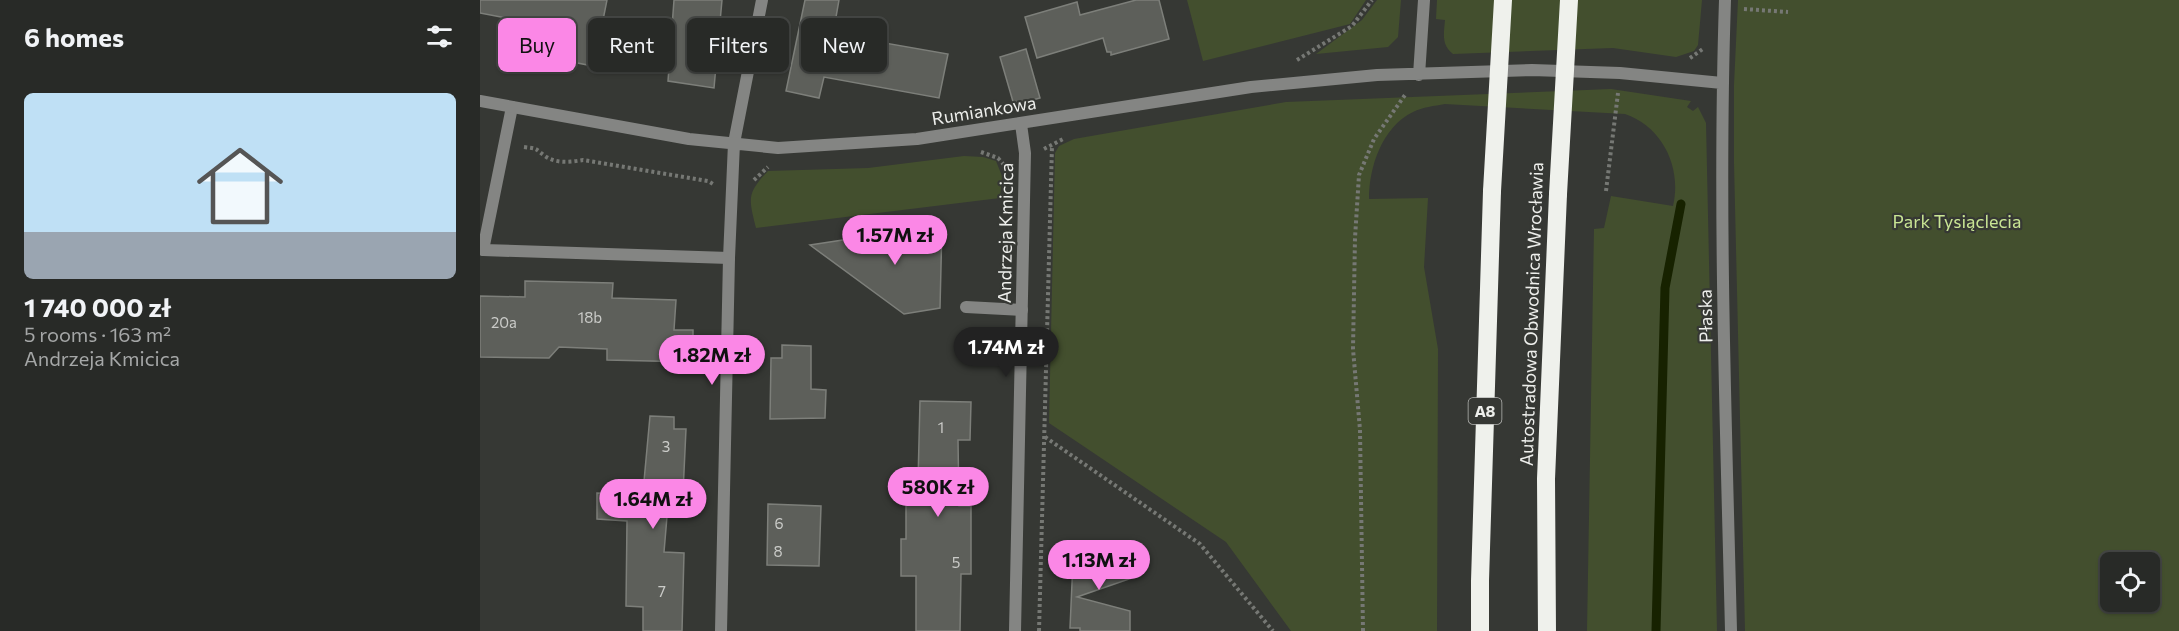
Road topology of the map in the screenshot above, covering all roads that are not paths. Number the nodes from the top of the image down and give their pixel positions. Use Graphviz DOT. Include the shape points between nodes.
graph roads {
  1 [pos="762,0"];
  2 [pos="1424,0"];
  3 [pos="1503,0"];
  4 [pos="1569,0"];
  5 [pos="1725,4"];
  6 [pos="1419,75"];
  7 [pos="1722,83"];
  8 [pos="480,101"];
  9 [pos="512,107"];
  10 [pos="1021,124"];
  11 [pos="734,143"];
  12 [pos="729,258"];
  13 [pos="966,307"];
  14 [pos="1022,309"];
  15 [pos="721,631"];
  16 [pos="1015,631"];
  17 [pos="1480,631"];
  18 [pos="1547,631"];
  19 [pos="1731,631"];
  1 -- 11 [label="street"];
  2 -- 6 [label="street"];
  3 -- 17 [label="highway, A8, bridge" via="1492,191"];
  4 -- 18 [label="highway, Autostradowa Obwodnica Wrocławia, bridge" via="1546,479"];
  5 -- 7 [label="street, Płaska"];
  6 -- 7 [label="street, Rumiankowa" via="1532,70 1620,73"];
  6 -- 10 [label="street, Rumiankowa" via="1277,84"];
  7 -- 19 [label="street, Płaska"];
  8 -- 9 [label="street, Rumiankowa"];
  9 -- 11 [label="street, Rumiankowa" via="658,134"];
  9 -- 12 [label="street" via="483,250"];
  10 -- 11 [label="street, Rumiankowa" via="849,144 778,148"];
  10 -- 14 [label="street, Andrzeja Kmicica" via="1025,153"];
  11 -- 12 [label="street"];
  12 -- 15 [label="street"];
  13 -- 14 [label="street"];
  14 -- 16 [label="street, Andrzeja Kmicica"];
}
